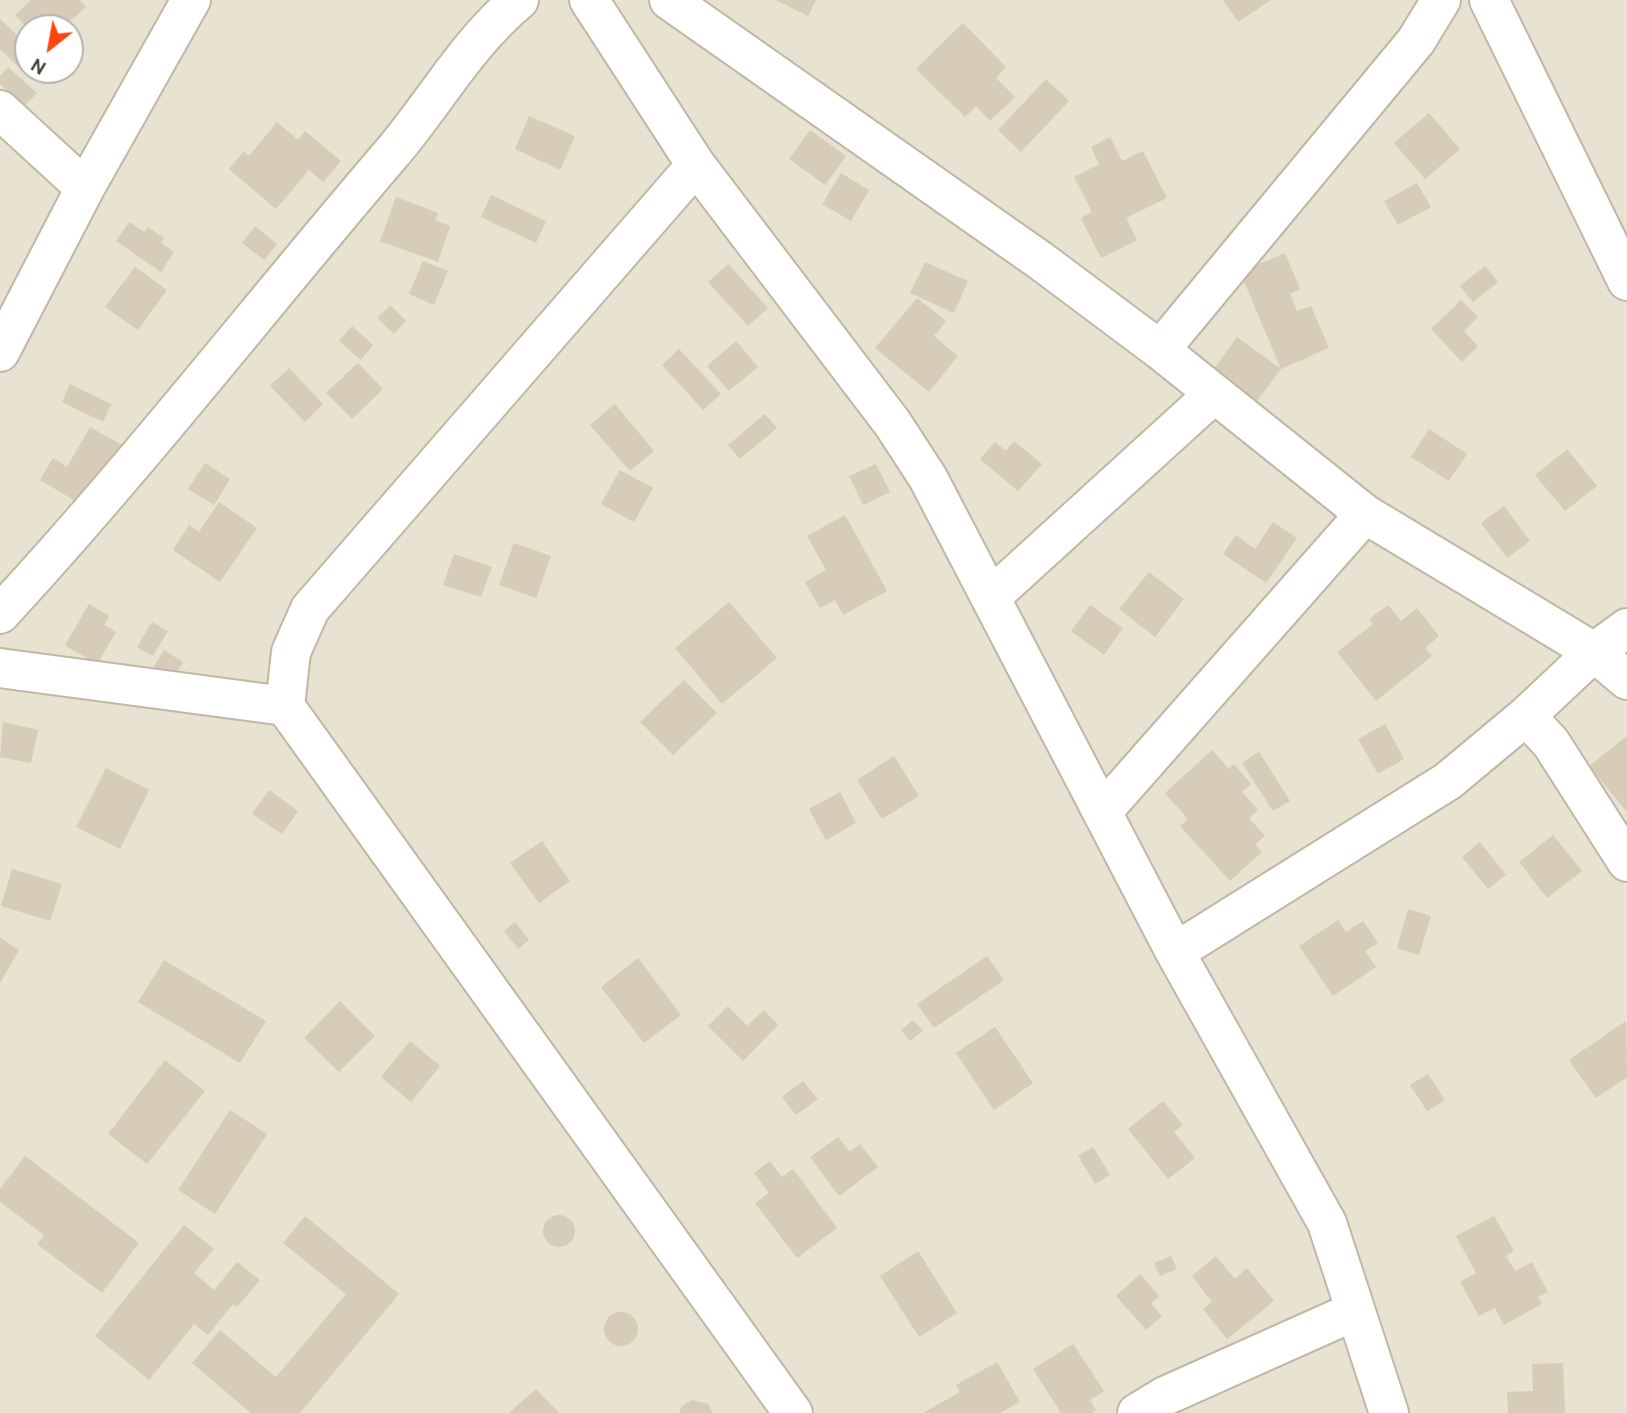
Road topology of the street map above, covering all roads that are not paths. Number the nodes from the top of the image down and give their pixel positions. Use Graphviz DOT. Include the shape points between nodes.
graph roads {
  1 [pos="191,0"];
  2 [pos="519,0"];
  3 [pos="669,0"];
  4 [pos="1441,0"];
  5 [pos="1489,0"];
  6 [pos="594,2"];
  7 [pos="0,110"];
  8 [pos="696,165"];
  9 [pos="85,188"];
  10 [pos="1627,281"];
  11 [pos="1160,350"];
  12 [pos="0,352"];
  13 [pos="1214,394"];
  14 [pos="1365,514"];
  15 [pos="991,597"];
  16 [pos="0,614"];
  17 [pos="1627,628"];
  18 [pos="1594,652"];
  19 [pos="0,668"];
  20 [pos="1627,680"];
  21 [pos="285,706"];
  22 [pos="1526,716"];
  23 [pos="1102,812"];
  24 [pos="1627,862"];
  25 [pos="1175,952"];
  26 [pos="1355,1311"];
  27 [pos="793,1413"];
  28 [pos="1138,1413"];
  29 [pos="1389,1413"];
  1 -- 9 [label="street"];
  2 -- 16 [label="street" via="464,59 400,144 192,396"];
  3 -- 11 [label="street" via="880,145"];
  4 -- 11 [label="street" via="1416,41"];
  5 -- 10 [label="street"];
  6 -- 8 [label="street"];
  7 -- 9 [label="street"];
  8 -- 15 [label="street" via="893,424 928,478"];
  8 -- 21 [label="street" via="310,609 291,652"];
  9 -- 12 [label="street"];
  11 -- 13 [label="street"];
  13 -- 14 [label="street"];
  13 -- 15 [label="street"];
  14 -- 18 [label="street"];
  14 -- 23 [label="street"];
  15 -- 23 [label="street"];
  17 -- 18 [label="street"];
  18 -- 20 [label="street"];
  18 -- 22 [label="street"];
  19 -- 21 [label="street"];
  21 -- 27 [label="street"];
  22 -- 24 [label="street" via="1551,743"];
  22 -- 25 [label="street" via="1448,781"];
  23 -- 25 [label="street"];
  25 -- 26 [label="street" via="1327,1223"];
  26 -- 28 [label="street" via="1165,1396"];
  26 -- 29 [label="street"];
}
